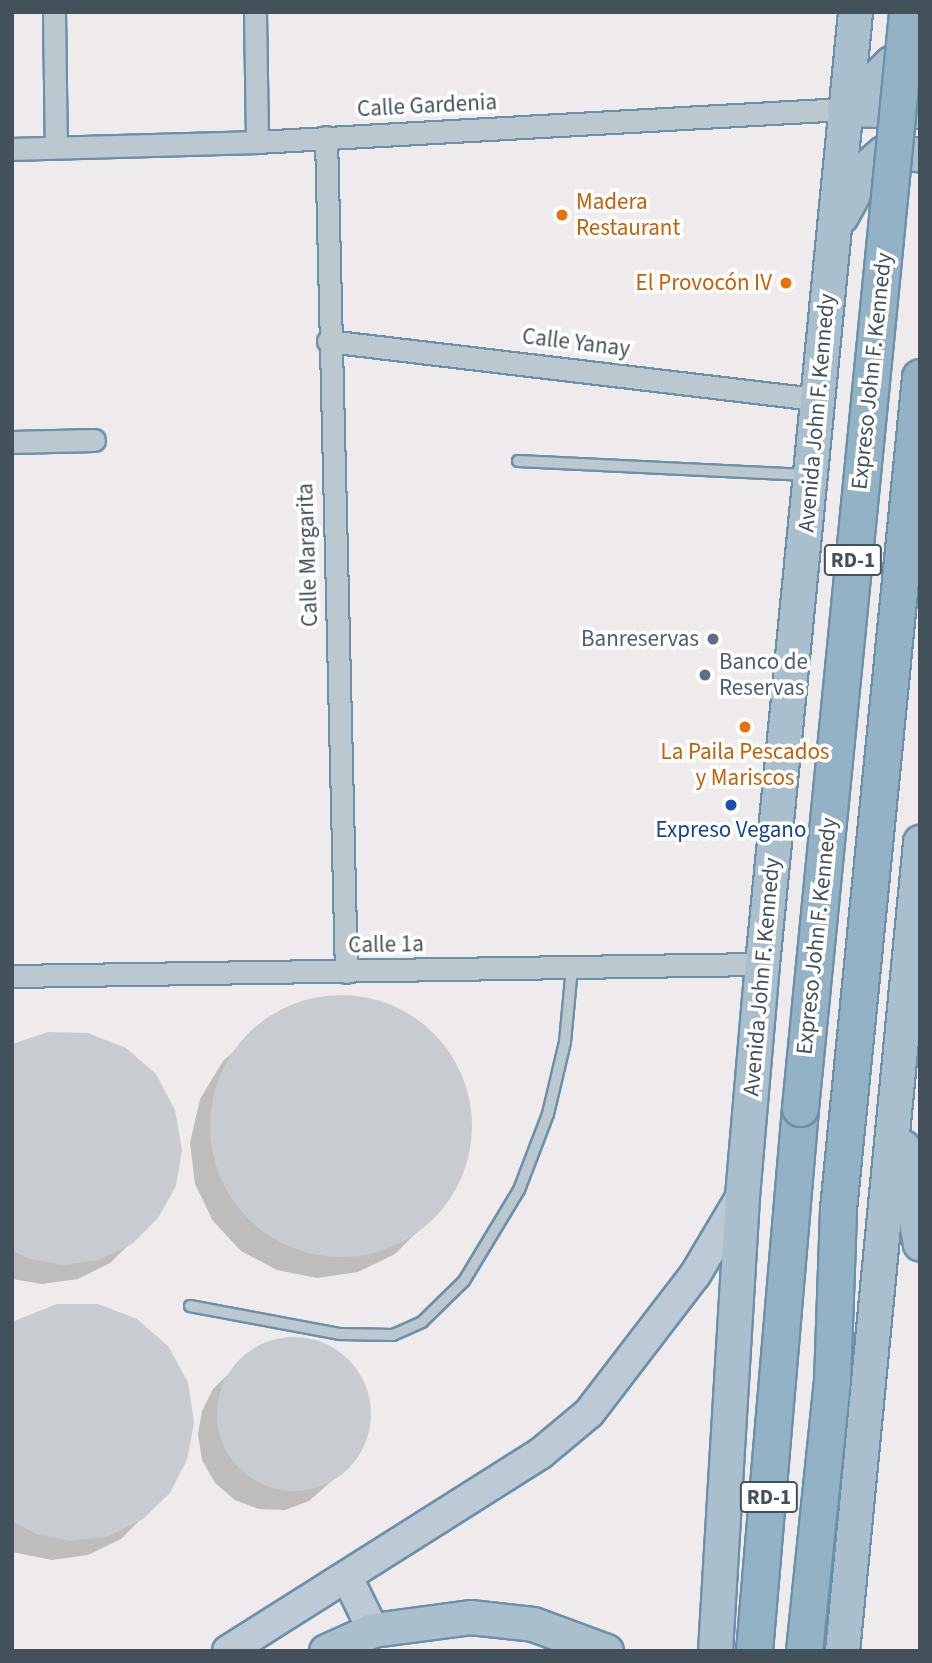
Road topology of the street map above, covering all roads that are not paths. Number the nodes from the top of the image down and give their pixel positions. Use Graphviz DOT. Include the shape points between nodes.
graph roads {
  1 [pos="54,12"];
  2 [pos="254,12"];
  3 [pos="855,12"];
  4 [pos="898,12"];
  5 [pos="907,12"];
  6 [pos="920,20"];
  7 [pos="920,56"];
  8 [pos="844,109"];
  9 [pos="920,111"];
  10 [pos="326,137"];
  11 [pos="257,142"];
  12 [pos="56,147"];
  13 [pos="12,149"];
  14 [pos="920,154"];
  15 [pos="833,232"];
  16 [pos="328,341"];
  17 [pos="920,377"];
  18 [pos="818,398"];
  19 [pos="94,440"];
  20 [pos="12,442"];
  21 [pos="518,461"];
  22 [pos="813,475"];
  23 [pos="920,842"];
  24 [pos="762,964"];
  25 [pos="572,968"];
  26 [pos="346,972"];
  27 [pos="12,975"];
  28 [pos="895,1091"];
  29 [pos="742,1196"];
  30 [pos="920,1244"];
  31 [pos="190,1306"];
  32 [pos="347,1577"];
  33 [pos="373,1630"];
  34 [pos="228,1651"];
  35 [pos="326,1651"];
  36 [pos="606,1651"];
  37 [pos="715,1651"];
  38 [pos="754,1651"];
  39 [pos="804,1651"];
  40 [pos="842,1651"];
  1 -- 12 [label="street"];
  2 -- 11 [label="street"];
  3 -- 8 [label="main road, Avenida John F. Kennedy"];
  4 -- 6 [label="main road"];
  5 -- 38 [label="highway, Expreso John F. Kennedy / RD-1, bridge" via="800,1108"];
  7 -- 8 [label="main road" via="891,62"];
  8 -- 9 [label="main road"];
  8 -- 10 [label="street, Calle Gardenia"];
  8 -- 15 [label="main road, Avenida John F. Kennedy"];
  10 -- 11 [label="street, Calle Gardenia"];
  10 -- 16 [label="street, Calle Margarita"];
  11 -- 12 [label="street, Calle Gardenia"];
  12 -- 13 [label="street, Calle Gardenia"];
  14 -- 15 [label="main road" via="883,153 870,165"];
  15 -- 18 [label="main road, Avenida John F. Kennedy"];
  16 -- 18 [label="street, Calle Yanay"];
  16 -- 26 [label="street, Calle Margarita"];
  17 -- 39 [label="highway, Expreso John F. Kennedy / RD-1" via="838,1209 832,1382"];
  18 -- 22 [label="main road, Avenida John F. Kennedy"];
  19 -- 20 [label="street"];
  21 -- 22 [label="lane"];
  22 -- 24 [label="main road, Avenida John F. Kennedy"];
  23 -- 28 [label="main road"];
  24 -- 25 [label="street, Calle 1a"];
  24 -- 29 [label="main road, Avenida John F. Kennedy"];
  25 -- 26 [label="street, Calle 1a"];
  25 -- 31 [label="lane" via="565,1042 548,1114 519,1190 464,1281 422,1322 393,1335 340,1334"];
  26 -- 27 [label="street, Calle 1a"];
  28 -- 30 [label="main road" via="913,1227"];
  28 -- 40 [label="main road"];
  29 -- 32 [label="main road" via="695,1275 589,1413 541,1453"];
  29 -- 37 [label="main road, Avenida John F. Kennedy"];
  32 -- 33 [label="main road"];
  32 -- 34 [label="main road"];
  33 -- 35 [label="main road"];
  33 -- 36 [label="main road" via="414,1621 501,1619 533,1625"];
}
